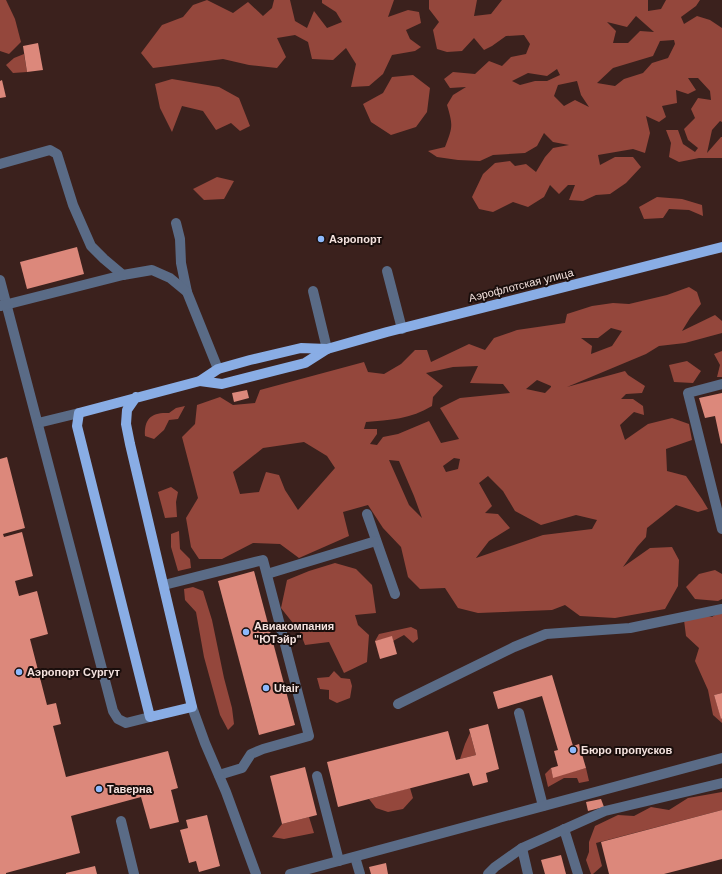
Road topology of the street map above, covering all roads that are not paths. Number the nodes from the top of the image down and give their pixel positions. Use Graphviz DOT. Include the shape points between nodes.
graph roads {
  1 [pos="0,164"];
  2 [pos="176,223"];
  3 [pos="722,247"];
  4 [pos="387,271"];
  5 [pos="124,275"];
  6 [pos="0,280"];
  7 [pos="313,291"];
  8 [pos="187,292"];
  9 [pos="3,305"];
  10 [pos="402,328"];
  11 [pos="327,349"];
  12 [pos="218,369"];
  13 [pos="200,381"];
  14 [pos="722,384"];
  15 [pos="136,398"];
  16 [pos="79,413"];
  17 [pos="38,423"];
  18 [pos="367,514"];
  19 [pos="722,529"];
  20 [pos="376,542"];
  21 [pos="267,574"];
  22 [pos="164,585"];
  23 [pos="394,594"];
  24 [pos="722,609"];
  25 [pos="398,704"];
  26 [pos="192,707"];
  27 [pos="519,713"];
  28 [pos="150,717"];
  29 [pos="722,758"];
  30 [pos="219,775"];
  31 [pos="317,776"];
  32 [pos="722,783"];
  33 [pos="543,806"];
  34 [pos="121,821"];
  35 [pos="564,829"];
  36 [pos="522,848"];
  37 [pos="355,857"];
  38 [pos="339,861"];
  39 [pos="134,874"];
  40 [pos="256,874"];
  41 [pos="290,874"];
  42 [pos="360,874"];
  43 [pos="488,874"];
  44 [pos="528,874"];
  45 [pos="578,874"];
  1 -- 5 [label="street" via="50,150 57,154 73,204 91,246"];
  2 -- 8 [label="street"];
  3 -- 10 [label="main road, Аэрофлотская улица"];
  4 -- 10 [label="street"];
  5 -- 8 [label="street" via="152,270 170,278"];
  5 -- 9 [label="street"];
  6 -- 9 [label="street"];
  7 -- 11 [label="street"];
  8 -- 12 [label="street"];
  9 -- 17 [label="street"];
  10 -- 11 [label="main road, Аэрофлотская улица"];
  11 -- 12 [label="main road, Аэрофлотская улица" via="301,348"];
  11 -- 13 [label="main road, Аэрофлотская улица" via="306,363 222,384"];
  12 -- 13 [label="main road, Аэрофлотская улица"];
  13 -- 15 [label="main road, Аэрофлотская улица"];
  14 -- 19 [label="street" via="688,393"];
  15 -- 16 [label="main road, Аэрофлотская улица"];
  15 -- 22 [label="main road" via="127,410 126,424"];
  16 -- 17 [label="street"];
  16 -- 28 [label="main road" via="77,426"];
  17 -- 28 [label="street" via="113,711 118,719 126,723"];
  18 -- 20 [label="street"];
  20 -- 21 [label="street"];
  20 -- 23 [label="street"];
  21 -- 22 [label="street" via="263,560"];
  21 -- 30 [label="street" via="310,736 251,754 242,768"];
  22 -- 26 [label="main road"];
  24 -- 25 [label="street" via="630,628 546,634"];
  26 -- 28 [label="main road"];
  26 -- 30 [label="street"];
  27 -- 33 [label="street"];
  29 -- 33 [label="street"];
  30 -- 40 [label="street"];
  31 -- 38 [label="street"];
  32 -- 35 [label="street" via="605,811"];
  33 -- 37 [label="street"];
  34 -- 39 [label="street"];
  35 -- 36 [label="street"];
  35 -- 45 [label="street"];
  36 -- 43 [label="street"];
  36 -- 44 [label="street"];
  37 -- 38 [label="street"];
  37 -- 42 [label="street"];
  38 -- 41 [label="street"];
}
